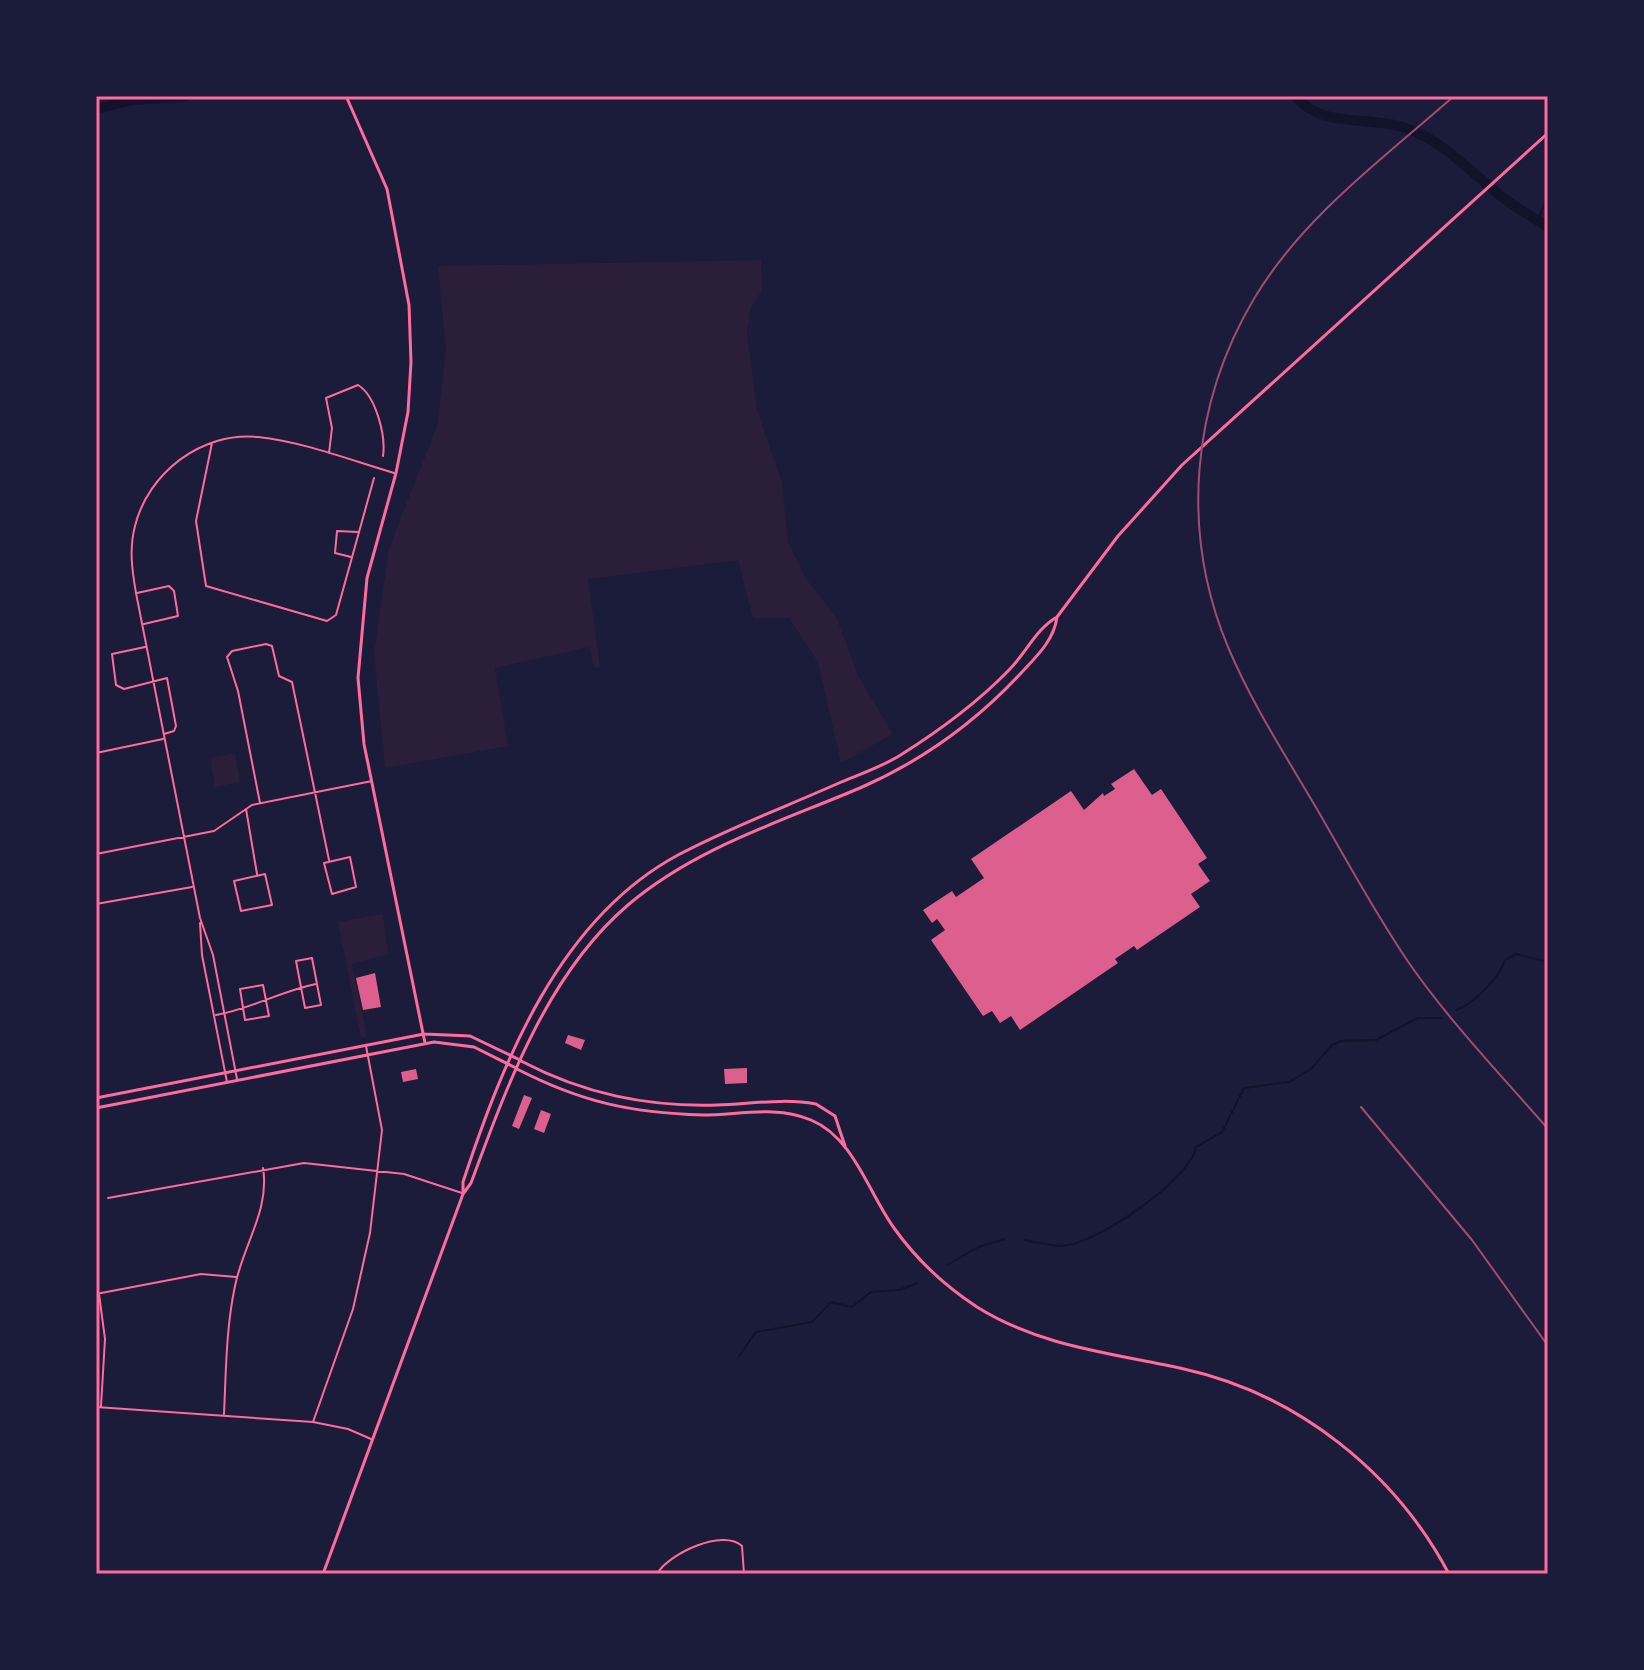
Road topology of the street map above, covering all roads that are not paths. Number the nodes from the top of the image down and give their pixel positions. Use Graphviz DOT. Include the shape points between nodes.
graph roads {
  1 [pos="346,96"];
  2 [pos="1548,133"];
  3 [pos="212,443"];
  4 [pos="329,454"];
  5 [pos="383,456"];
  6 [pos="396,473"];
  7 [pos="374,478"];
  8 [pos="359,532"];
  9 [pos="352,557"];
  10 [pos="136,593"];
  11 [pos="1057,617"];
  12 [pos="142,625"];
  13 [pos="146,647"];
  14 [pos="153,681"];
  15 [pos="164,736"];
  16 [pos="96,753"];
  17 [pos="373,781"];
  18 [pos="314,792"];
  19 [pos="260,803"];
  20 [pos="246,808"];
  21 [pos="184,837"];
  22 [pos="96,854"];
  23 [pos="329,860"];
  24 [pos="257,874"];
  25 [pos="194,887"];
  26 [pos="96,904"];
  27 [pos="200,918"];
  28 [pos="317,984"];
  29 [pos="301,987"];
  30 [pos="266,999"];
  31 [pos="242,1010"];
  32 [pos="224,1013"];
  33 [pos="214,1015"];
  34 [pos="424,1034"];
  35 [pos="425,1043"];
  36 [pos="366,1044"];
  37 [pos="368,1054"];
  38 [pos="512,1056"];
  39 [pos="521,1061"];
  40 [pos="508,1064"];
  41 [pos="517,1069"];
  42 [pos="235,1070"];
  43 [pos="225,1072"];
  44 [pos="237,1080"];
  45 [pos="227,1082"];
  46 [pos="96,1098"];
  47 [pos="96,1108"];
  48 [pos="845,1146"];
  49 [pos="263,1168"];
  50 [pos="378,1170"];
  51 [pos="463,1194"];
  52 [pos="108,1198"];
  53 [pos="237,1277"];
  54 [pos="98,1294"];
  55 [pos="96,1407"];
  56 [pos="101,1408"];
  57 [pos="224,1416"];
  58 [pos="313,1422"];
  59 [pos="372,1440"];
  60 [pos="323,1574"];
  61 [pos="657,1574"];
  62 [pos="744,1574"];
  63 [pos="1449,1574"];
  1 -- 6 [label="main road" via="387,189 407,287 410,391"];
  2 -- 11 [label="main road" via="1159,488"];
  3 -- 4 [label="street" via="256,437"];
  3 -- 9 [label="street" via="196,521 208,588 330,621"];
  3 -- 10 [label="street" via="169,469 145,503 131,547"];
  4 -- 5 [label="street" via="332,428 326,398 358,385 368,395 383,438"];
  4 -- 6 [label="street"];
  6 -- 17 [label="main road" via="361,622 360,710"];
  7 -- 8 [label="street"];
  8 -- 9 [label="street"];
  8 -- 9 [label="street" via="342,528 335,539 335,553"];
  10 -- 12 [label="street"];
  10 -- 12 [label="street" via="169,586 174,591 178,616"];
  11 -- 38 [label="main road" via="958,717 896,758 715,838 640,880 578,943"];
  11 -- 39 [label="main road" via="1056,630 1041,651 952,735 862,787 689,862 625,908 574,969"];
  12 -- 13 [label="street"];
  13 -- 14 [label="street"];
  13 -- 14 [label="street" via="112,654 116,685 124,689"];
  14 -- 15 [label="street"];
  14 -- 15 [label="street" via="168,681 176,726"];
  15 -- 16 [label="street"];
  15 -- 21 [label="street"];
  17 -- 18 [label="street"];
  17 -- 34 [label="main road"];
  18 -- 19 [label="street"];
  18 -- 19 [label="street" via="292,682 278,674 272,646 266,644 232,651 227,657"];
  18 -- 23 [label="street"];
  19 -- 20 [label="street"];
  20 -- 21 [label="street" via="219,829"];
  20 -- 24 [label="street"];
  21 -- 22 [label="street"];
  21 -- 25 [label="street"];
  23 -- 23 [label="street" via="351,858 355,889 332,894 324,863"];
  24 -- 24 [label="street" via="267,876 272,905 243,912 234,881"];
  25 -- 26 [label="street"];
  25 -- 27 [label="street"];
  27 -- 32 [label="street"];
  27 -- 33 [label="street"];
  28 -- 29 [label="street"];
  28 -- 29 [label="street" via="321,1005 305,1008"];
  28 -- 29 [label="street" via="312,958 296,961"];
  29 -- 30 [label="street"];
  30 -- 31 [label="street"];
  30 -- 31 [label="street" via="267,1018 245,1020"];
  30 -- 31 [label="street" via="261,984 241,988"];
  31 -- 32 [label="street"];
  32 -- 33 [label="street"];
  32 -- 42 [label="street"];
  33 -- 43 [label="street"];
  34 -- 35 [label="main road"];
  34 -- 36 [label="main road"];
  34 -- 38 [label="main road" via="470,1036"];
  35 -- 37 [label="main road"];
  35 -- 40 [label="main road" via="467,1045"];
  36 -- 37 [label="street"];
  36 -- 42 [label="main road"];
  37 -- 44 [label="main road"];
  37 -- 50 [label="street" via="382,1130"];
  38 -- 39 [label="main road"];
  38 -- 40 [label="main road"];
  39 -- 41 [label="main road"];
  39 -- 48 [label="main road" via="571,1085 636,1102 816,1104 835,1116"];
  40 -- 41 [label="main road"];
  40 -- 51 [label="main road"];
  41 -- 48 [label="main road" via="563,1092 632,1111 804,1117"];
  41 -- 51 [label="main road"];
  42 -- 43 [label="main road"];
  42 -- 44 [label="street"];
  43 -- 45 [label="street"];
  43 -- 46 [label="main road"];
  44 -- 45 [label="main road"];
  45 -- 47 [label="main road"];
  48 -- 63 [label="main road" via="896,1231 937,1276 979,1308 1036,1336 1210,1376 1295,1412 1372,1470"];
  49 -- 50 [label="street" via="322,1163"];
  49 -- 52 [label="street"];
  49 -- 53 [label="street" via="265,1195"];
  50 -- 51 [label="street"];
  50 -- 58 [label="street" via="358,1293"];
  51 -- 59 [label="main road"];
  53 -- 54 [label="street" via="201,1274"];
  53 -- 57 [label="street"];
  54 -- 56 [label="street" via="105,1339"];
  55 -- 56 [label="street"];
  56 -- 57 [label="street"];
  57 -- 58 [label="street"];
  58 -- 59 [label="street"];
  59 -- 60 [label="main road"];
  61 -- 62 [label="street" via="682,1554 720,1539 742,1546"];
}
